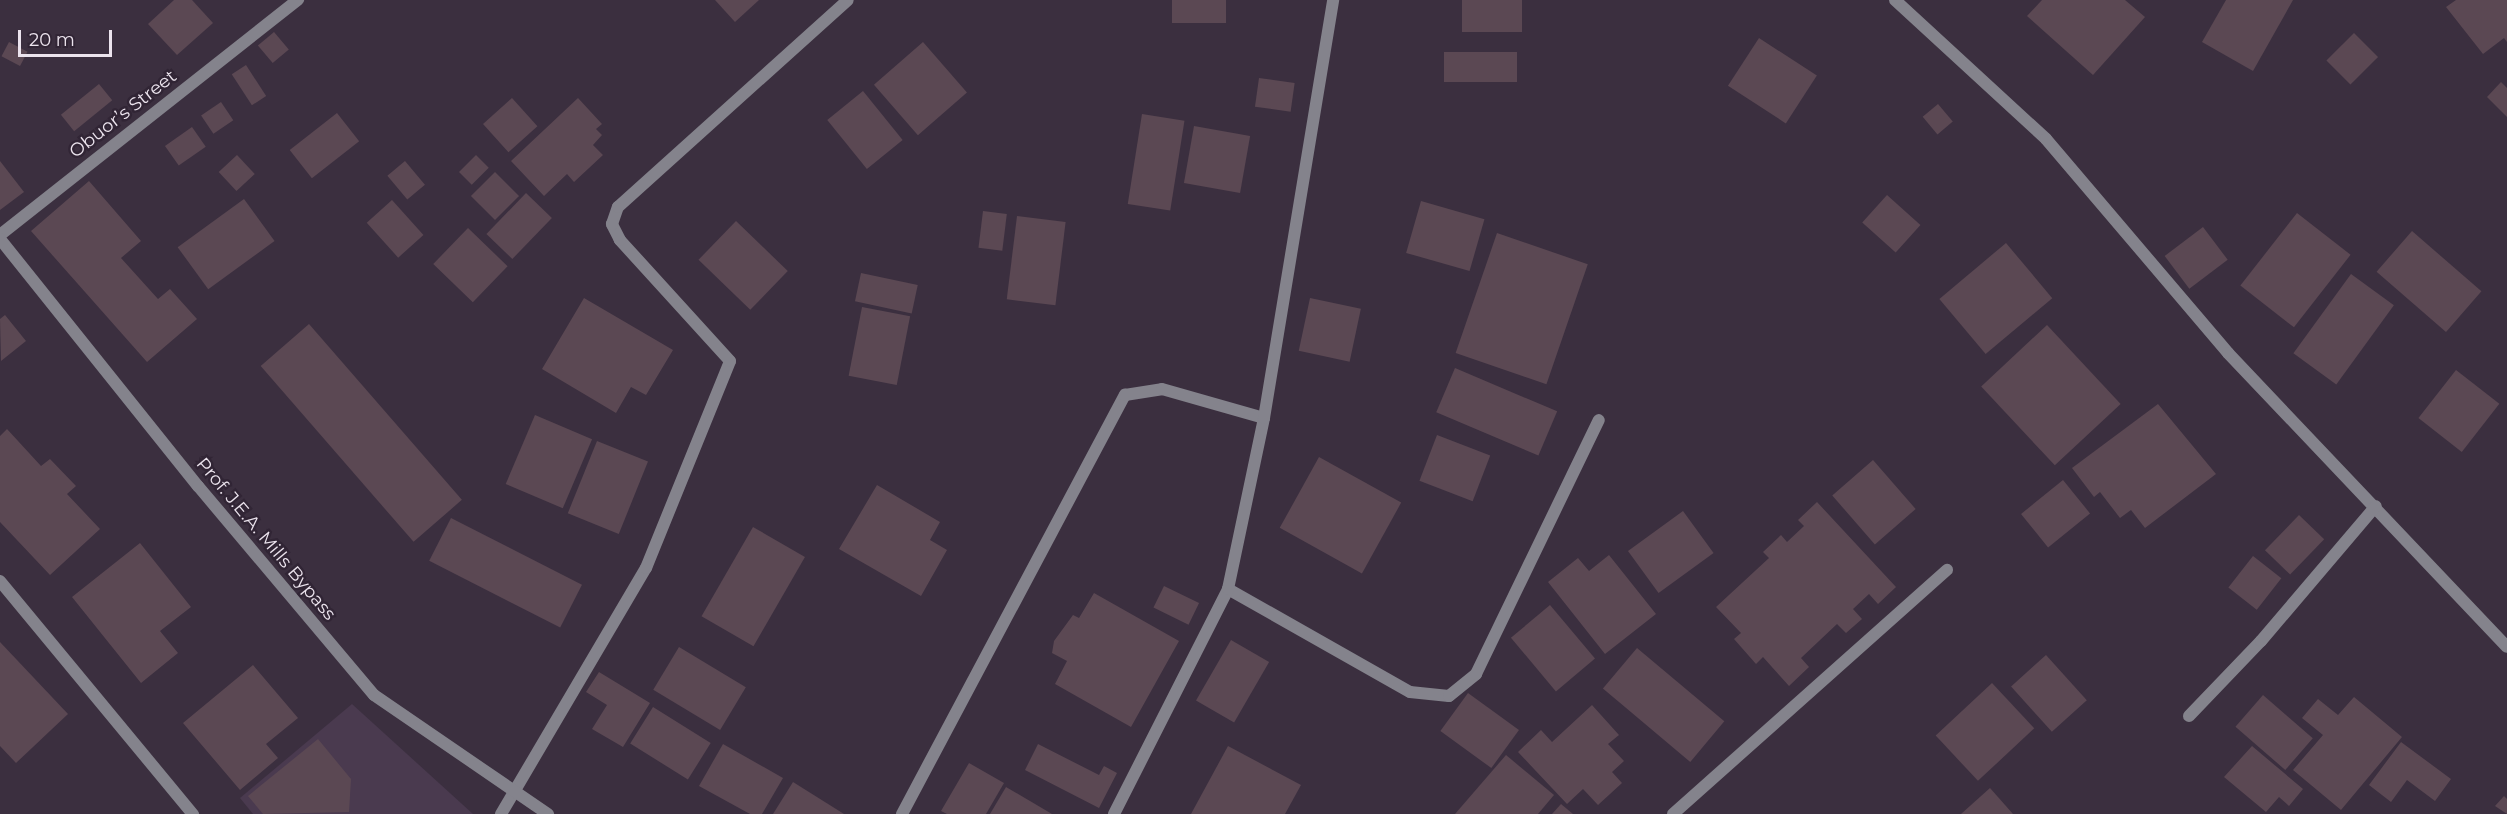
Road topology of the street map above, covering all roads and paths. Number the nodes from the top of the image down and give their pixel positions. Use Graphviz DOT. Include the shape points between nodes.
graph roads {
  1 [pos="298,0"];
  2 [pos="848,0"];
  3 [pos="1333,0"];
  4 [pos="1895,0"];
  5 [pos="0,237"];
  6 [pos="1264,418"];
  7 [pos="1599,420"];
  8 [pos="2376,506"];
  9 [pos="1947,570"];
  10 [pos="0,581"];
  11 [pos="1228,589"];
  12 [pos="2507,647"];
  13 [pos="2189,716"];
  14 [pos="515,795"];
  15 [pos="193,814"];
  16 [pos="501,814"];
  17 [pos="548,814"];
  18 [pos="902,814"];
  19 [pos="1114,814"];
  20 [pos="1673,814"];
  1 -- 5 [label="street, Obuor’s Street"];
  2 -- 14 [label="street" via="618,207 612,224 620,240 730,361 645,568"];
  3 -- 6 [label="street"];
  4 -- 8 [label="street" via="2046,139 2228,354"];
  5 -- 14 [label="street, Prof. J.E.A. Mills Bypass" via="198,486 375,695"];
  6 -- 11 [label="street"];
  6 -- 18 [label="street" via="1162,389 1125,395"];
  7 -- 11 [label="street" via="1476,674 1449,696 1410,692"];
  8 -- 12 [label="street"];
  8 -- 13 [label="street" via="2262,641"];
  9 -- 20 [label="street"];
  10 -- 15 [label="street"];
  11 -- 19 [label="street"];
  14 -- 16 [label="street"];
  14 -- 17 [label="street, Prof. J.E.A. Mills Bypass"];
}
